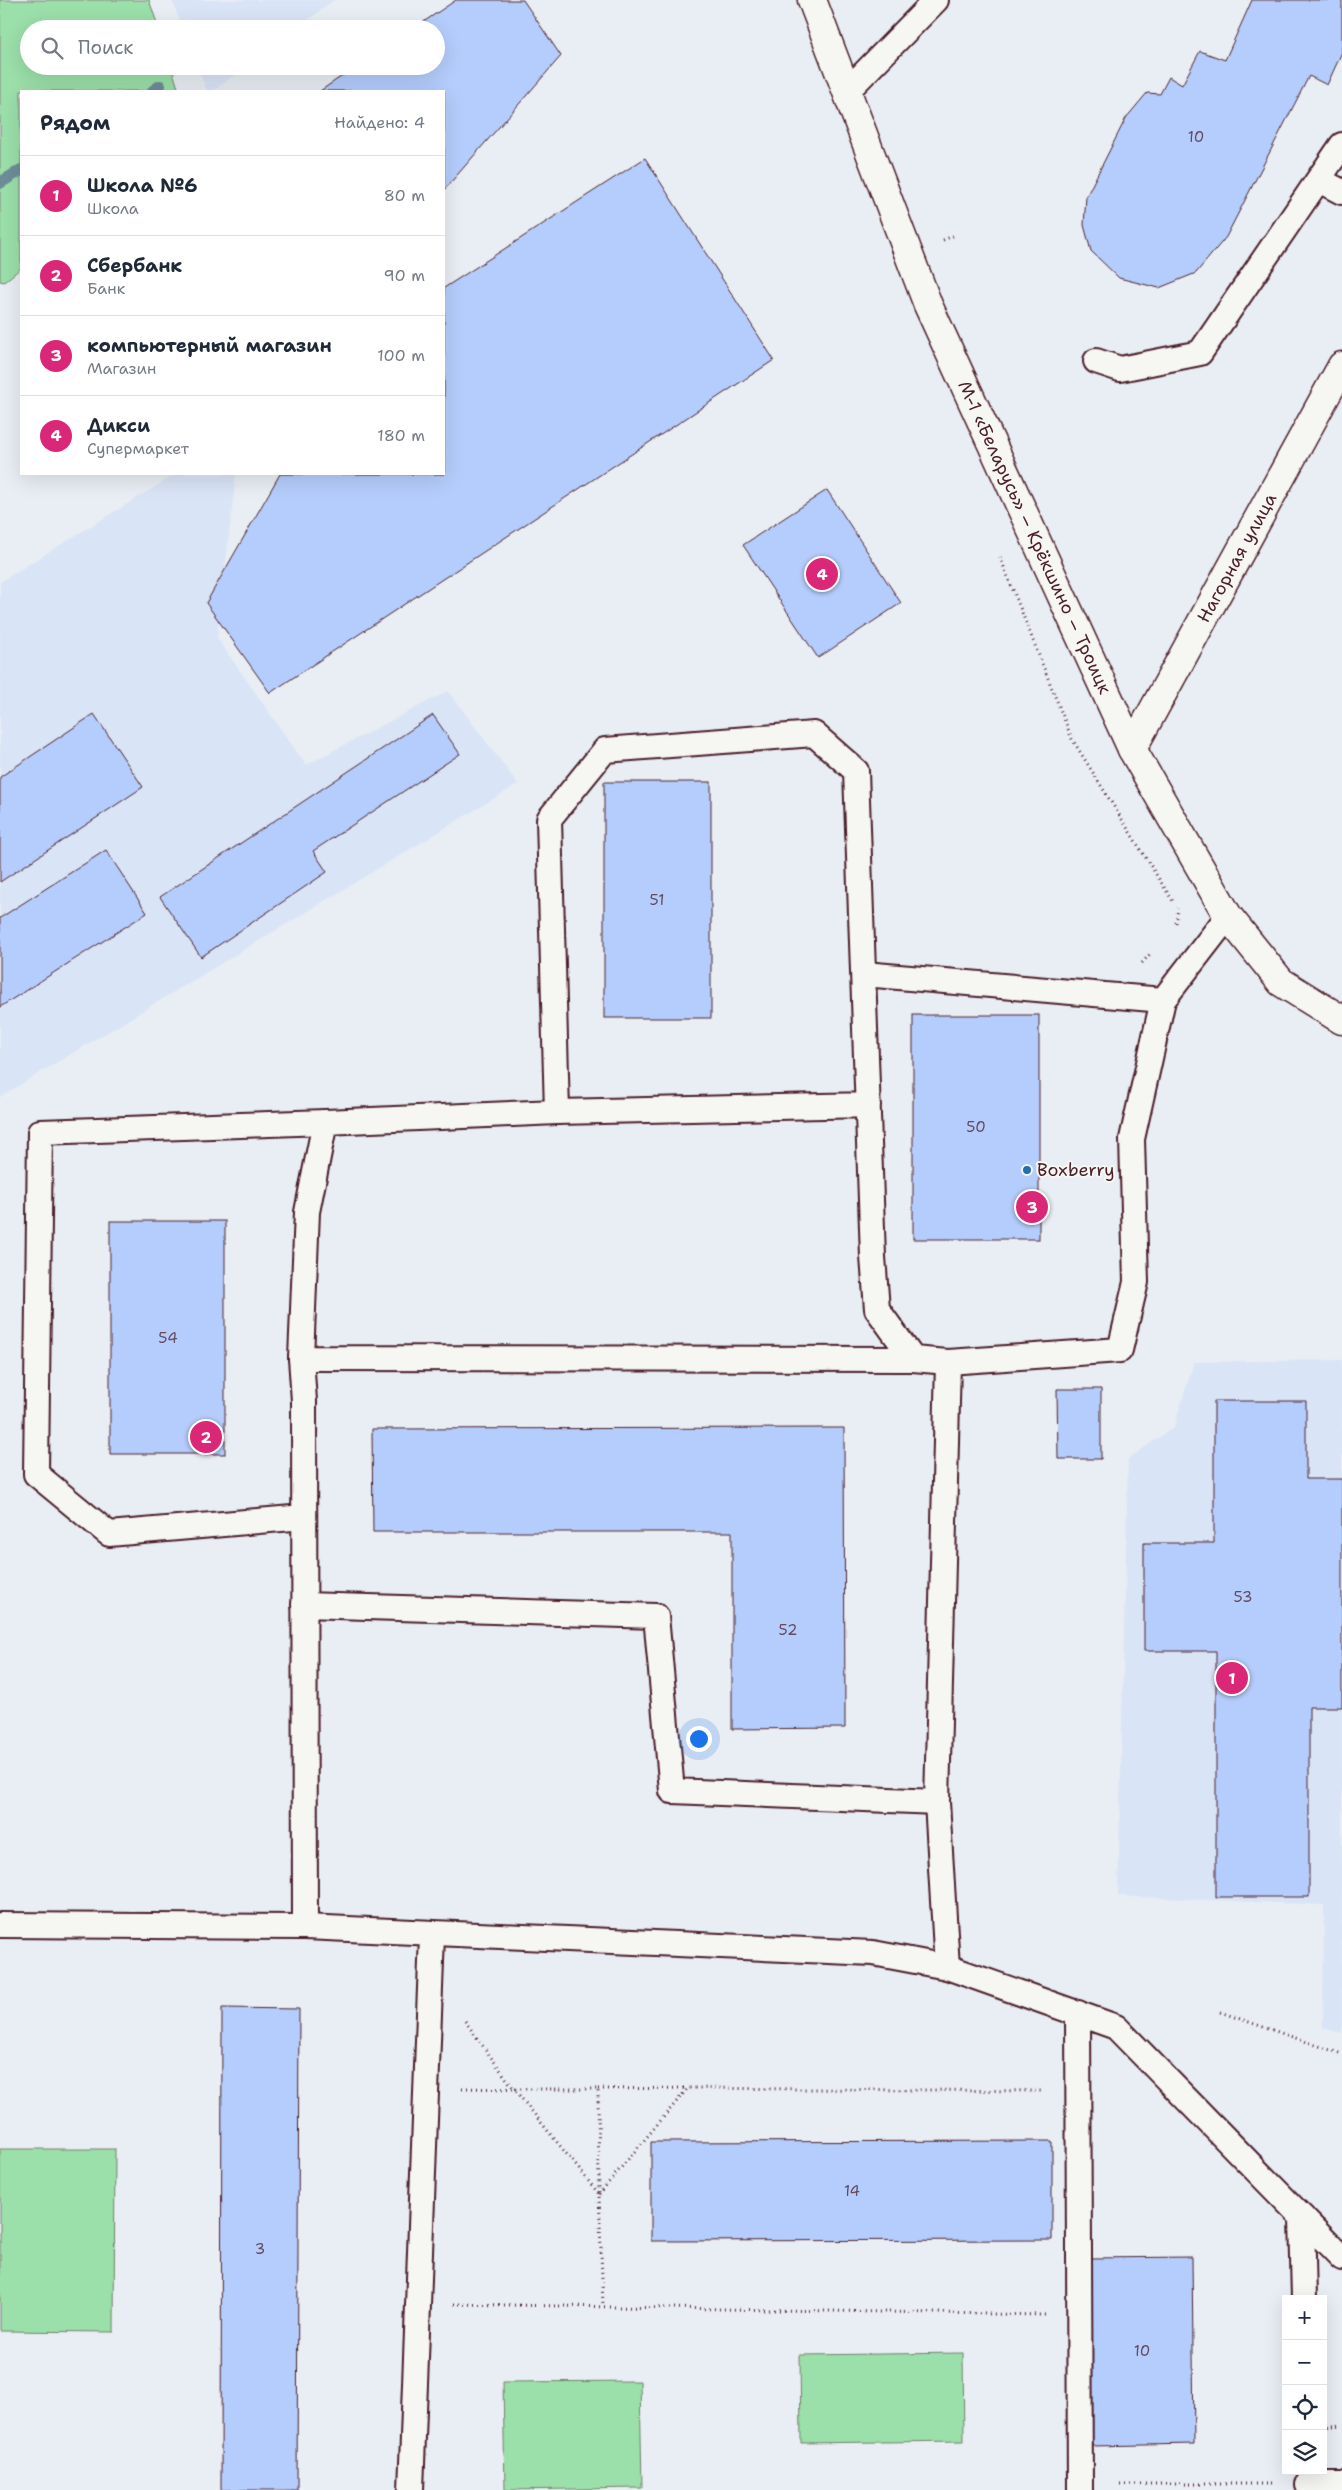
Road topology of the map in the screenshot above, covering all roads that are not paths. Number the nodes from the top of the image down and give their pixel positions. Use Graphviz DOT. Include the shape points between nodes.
graph roads {
  1 [pos="812,0"];
  2 [pos="936,0"];
  3 [pos="846,92"];
  4 [pos="1342,145"];
  5 [pos="1319,180"];
  6 [pos="1342,192"];
  7 [pos="1096,362"];
  8 [pos="1342,366"];
  9 [pos="1132,750"];
  10 [pos="1228,916"];
  11 [pos="864,974"];
  12 [pos="1152,999"];
  13 [pos="1342,1020"];
  14 [pos="868,1105"];
  15 [pos="557,1112"];
  16 [pos="325,1122"];
  17 [pos="300,1358"];
  18 [pos="913,1360"];
  19 [pos="948,1362"];
  20 [pos="304,1517"];
  21 [pos="304,1606"];
  22 [pos="937,1802"];
  23 [pos="0,1924"];
  24 [pos="305,1927"];
  25 [pos="432,1934"];
  26 [pos="947,1966"];
  27 [pos="1078,2013"];
  28 [pos="1302,2217"];
  29 [pos="1342,2258"];
  30 [pos="1304,2295"];
  31 [pos="1308,2482"];
  32 [pos="1342,2484"];
  33 [pos="411,2490"];
  34 [pos="1080,2490"];
  1 -- 3 [label="main road, М-1 «Беларусь» – Крёкшино – Троицк"];
  2 -- 3 [label="lane"];
  3 -- 9 [label="main road, М-1 «Беларусь» – Крёкшино – Троицк" via="928,305"];
  4 -- 5 [label="lane"];
  5 -- 6 [label="lane"];
  5 -- 7 [label="lane" via="1200,354 1120,370"];
  8 -- 9 [label="main road, Нагорная улица"];
  9 -- 10 [label="main road, М-1 «Беларусь» – Крёкшино – Троицк"];
  10 -- 12 [label="lane"];
  10 -- 13 [label="main road, М-1 «Беларусь» – Крёкшино – Троицк" via="1281,982"];
  11 -- 12 [label="lane"];
  11 -- 14 [label="lane"];
  11 -- 15 [label="lane" via="856,771 849,764 814,734 605,750 549,819"];
  12 -- 19 [label="lane" via="1132,1139 1136,1282 1120,1350"];
  14 -- 15 [label="lane"];
  14 -- 18 [label="lane" via="878,1308"];
  15 -- 16 [label="lane"];
  16 -- 17 [label="lane" via="307,1212"];
  16 -- 20 [label="lane" via="40,1132 36,1474 109,1534"];
  17 -- 18 [label="lane"];
  17 -- 20 [label="lane" via="304,1401"];
  18 -- 19 [label="lane"];
  19 -- 22 [label="lane"];
  20 -- 21 [label="lane"];
  21 -- 22 [label="lane" via="656,1616 672,1791"];
  21 -- 24 [label="lane"];
  22 -- 26 [label="lane"];
  23 -- 24 [label="lane"];
  24 -- 25 [label="lane"];
  25 -- 26 [label="lane" via="872,1954"];
  25 -- 33 [label="lane"];
  26 -- 27 [label="lane"];
  27 -- 28 [label="lane" via="1116,2027"];
  27 -- 34 [label="lane"];
  28 -- 29 [label="lane"];
  28 -- 30 [label="lane"];
  31 -- 32 [label="lane"];
}
